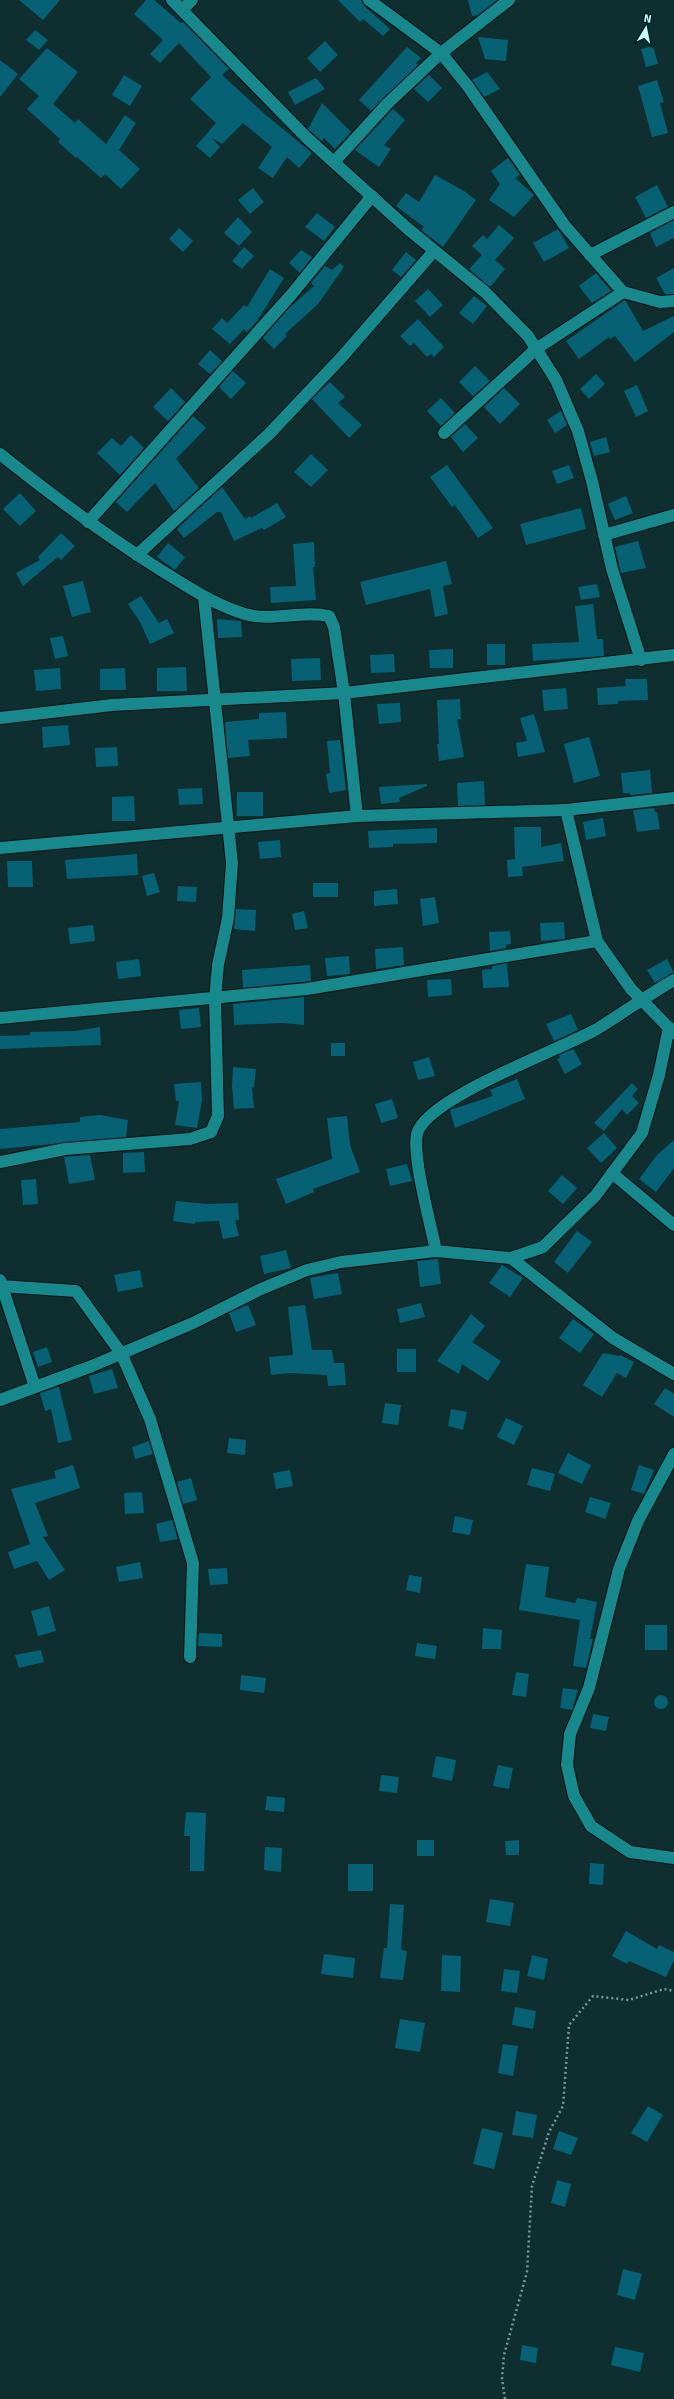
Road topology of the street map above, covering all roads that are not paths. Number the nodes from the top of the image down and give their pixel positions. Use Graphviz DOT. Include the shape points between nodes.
graph roads {
  1 [pos="172,0"];
  2 [pos="192,0"];
  3 [pos="369,0"];
  4 [pos="509,0"];
  5 [pos="182,10"];
  6 [pos="441,53"];
  7 [pos="334,162"];
  8 [pos="372,196"];
  9 [pos="674,212"];
  10 [pos="434,251"];
  11 [pos="590,255"];
  12 [pos="623,292"];
  13 [pos="674,301"];
  14 [pos="536,349"];
  15 [pos="444,433"];
  16 [pos="0,454"];
  17 [pos="674,515"];
  18 [pos="88,522"];
  19 [pos="604,535"];
  20 [pos="137,555"];
  21 [pos="204,597"];
  22 [pos="674,655"];
  23 [pos="641,660"];
  24 [pos="344,693"];
  25 [pos="215,699"];
  26 [pos="0,718"];
  27 [pos="674,798"];
  28 [pos="566,810"];
  29 [pos="357,816"];
  30 [pos="229,828"];
  31 [pos="0,848"];
  32 [pos="597,941"];
  33 [pos="674,980"];
  34 [pos="216,999"];
  35 [pos="641,999"];
  36 [pos="0,1018"];
  37 [pos="671,1030"];
  38 [pos="0,1162"];
  39 [pos="612,1174"];
  40 [pos="674,1225"];
  41 [pos="436,1251"];
  42 [pos="511,1258"];
  43 [pos="1,1284"];
  44 [pos="121,1353"];
  45 [pos="674,1374"];
  46 [pos="34,1387"];
  47 [pos="0,1400"];
  48 [pos="674,1454"];
  49 [pos="190,1657"];
  50 [pos="674,1858"];
  1 -- 5 [label="street"];
  2 -- 5 [label="street"];
  3 -- 6 [label="street"];
  4 -- 6 [label="street"];
  5 -- 7 [label="street" via="307,138"];
  6 -- 7 [label="street" via="388,103"];
  6 -- 11 [label="street" via="467,85 565,226"];
  7 -- 8 [label="street"];
  8 -- 10 [label="street"];
  8 -- 18 [label="street" via="292,295"];
  9 -- 11 [label="street"];
  10 -- 14 [label="street" via="485,292 528,336"];
  10 -- 20 [label="street" via="341,358 269,434"];
  11 -- 12 [label="street"];
  12 -- 13 [label="street" via="660,302"];
  12 -- 14 [label="street"];
  14 -- 15 [label="street"];
  14 -- 19 [label="street" via="556,380 578,431"];
  16 -- 18 [label="street"];
  17 -- 19 [label="street"];
  18 -- 20 [label="street"];
  19 -- 23 [label="street"];
  20 -- 21 [label="street"];
  21 -- 24 [label="street" via="246,615 329,616 334,627"];
  21 -- 25 [label="street"];
  22 -- 23 [label="street"];
  23 -- 24 [label="street"];
  24 -- 25 [label="street"];
  24 -- 29 [label="street"];
  25 -- 26 [label="street" via="112,704"];
  25 -- 30 [label="street"];
  27 -- 28 [label="street"];
  28 -- 29 [label="street"];
  28 -- 32 [label="street"];
  29 -- 30 [label="street"];
  30 -- 31 [label="street"];
  30 -- 34 [label="street" via="232,863 228,918 218,965"];
  32 -- 34 [label="street" via="307,989"];
  32 -- 35 [label="street"];
  33 -- 35 [label="street"];
  34 -- 36 [label="street"];
  34 -- 38 [label="street" via="218,1116 211,1132 190,1139 65,1150"];
  35 -- 37 [label="street"];
  35 -- 41 [label="street" via="596,1029 459,1095 424,1119 417,1134 416,1154"];
  37 -- 39 [label="street" via="642,1133"];
  39 -- 40 [label="street"];
  39 -- 42 [label="street" via="596,1195 543,1247"];
  41 -- 42 [label="street"];
  41 -- 44 [label="street" via="341,1262 307,1270"];
  42 -- 45 [label="street" via="613,1338"];
  43 -- 44 [label="street" via="76,1291"];
  43 -- 46 [label="street"];
  44 -- 46 [label="street"];
  44 -- 49 [label="street" via="150,1419 193,1563"];
  46 -- 47 [label="street"];
  48 -- 50 [label="street" via="638,1521 619,1569 589,1688 570,1734 568,1765 574,1796 591,1826 630,1852"];
}
